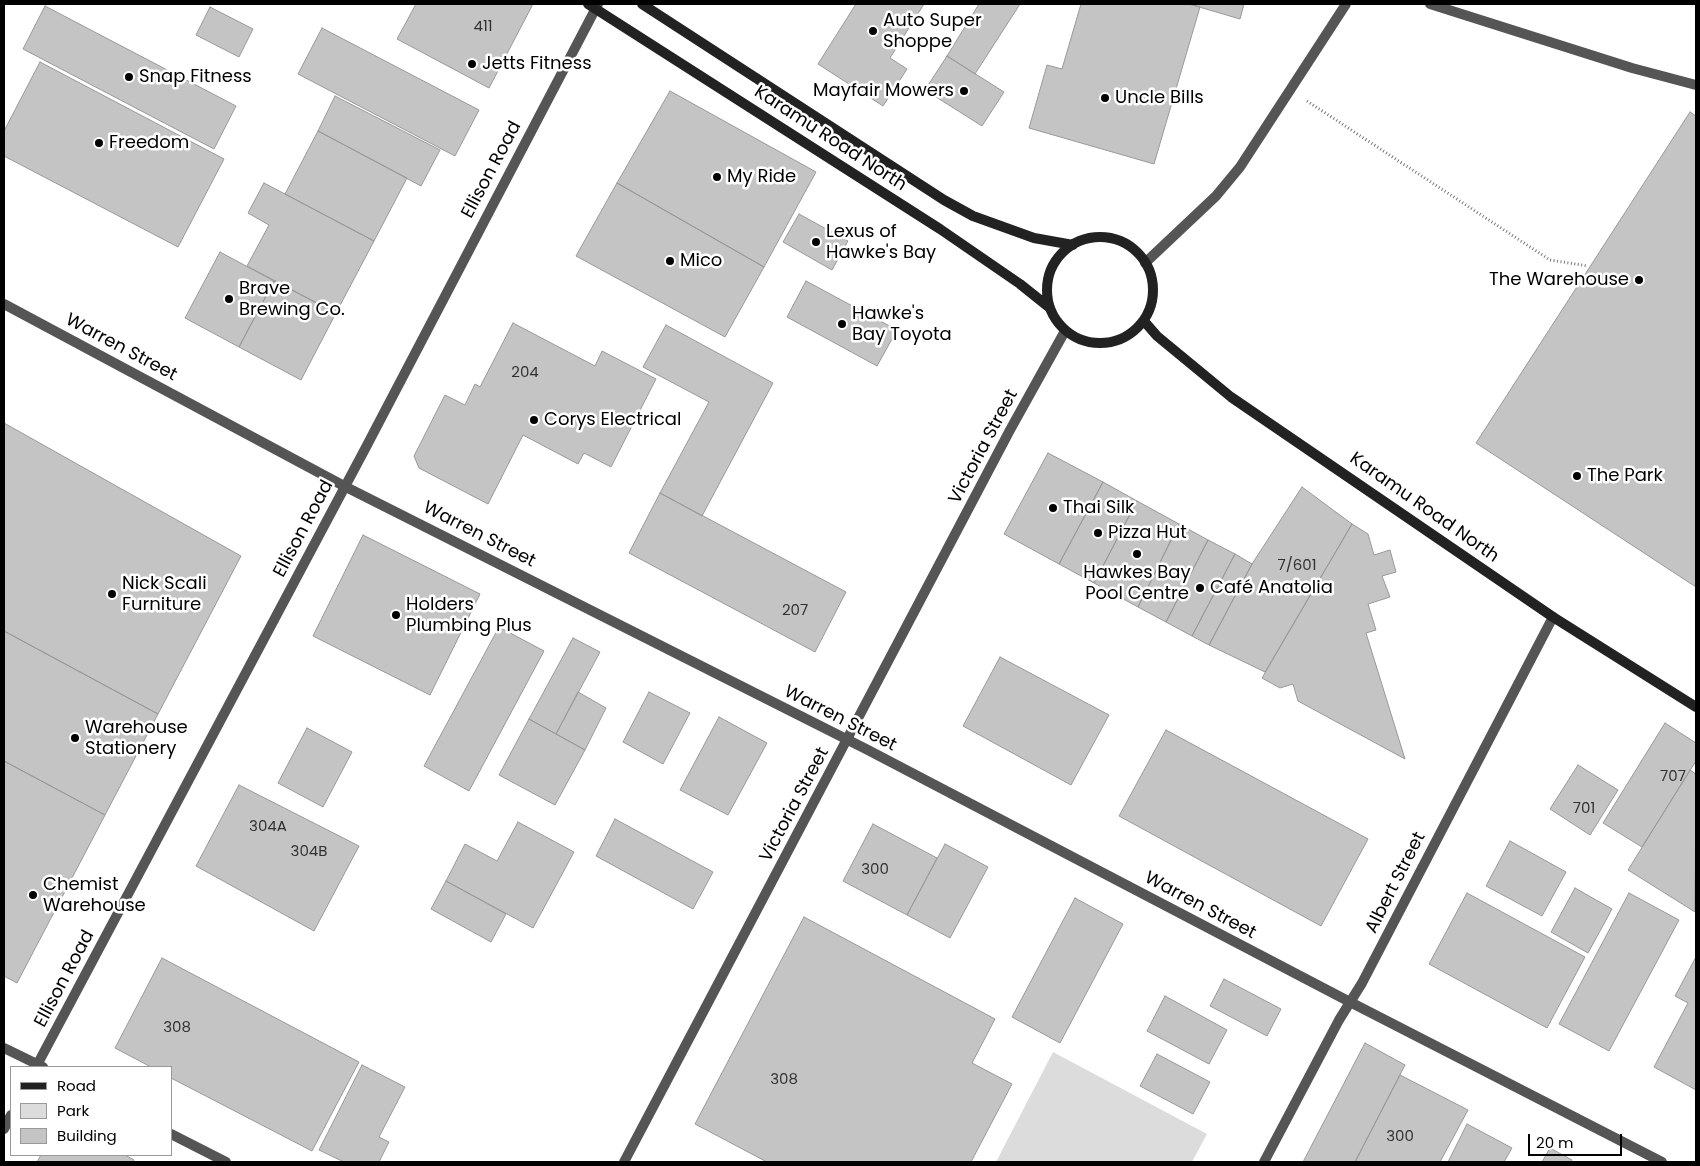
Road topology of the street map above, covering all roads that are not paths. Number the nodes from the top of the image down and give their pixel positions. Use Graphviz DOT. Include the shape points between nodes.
graph roads {
  1 [pos="642,4"];
  2 [pos="1346,4"];
  3 [pos="1430,4"];
  4 [pos="594,5"];
  5 [pos="1696,85"];
  6 [pos="1073,245"];
  7 [pos="1146,263"];
  8 [pos="4,304"];
  9 [pos="1050,308"];
  10 [pos="1144,321"];
  11 [pos="1065,331"];
  12 [pos="344,486"];
  13 [pos="1553,617"];
  14 [pos="1696,707"];
  15 [pos="847,740"];
  16 [pos="1350,1002"];
  17 [pos="4,1048"];
  18 [pos="39,1066"];
  19 [pos="10,1117"];
  20 [pos="4,1129"];
  21 [pos="172,1135"];
  22 [pos="226,1162"];
  23 [pos="624,1162"];
  24 [pos="1264,1162"];
  25 [pos="1662,1162"];
  1 -- 6 [label="main road, Karamu Road North" via="944,200 973,216 1034,238"];
  2 -- 7 [label="street" via="1240,167 1216,196"];
  3 -- 5 [label="street"];
  4 -- 9 [label="main road, Karamu Road North" via="940,228"];
  4 -- 12 [label="street, Ellison Road"];
  6 -- 7 [label="main road" via="1097,237 1116,239 1133,248"];
  6 -- 9 [label="main road" via="1062,252 1051,268 1047,284"];
  7 -- 10 [label="main road" via="1153,291"];
  8 -- 12 [label="street, Warren Street"];
  9 -- 11 [label="main road"];
  10 -- 11 [label="main road" via="1129,335 1108,344 1085,342"];
  10 -- 13 [label="main road, Karamu Road North" via="1157,336 1231,397"];
  11 -- 15 [label="street, Victoria Street"];
  12 -- 15 [label="street, Warren Street"];
  12 -- 18 [label="street, Ellison Road"];
  13 -- 14 [label="main road, Karamu Road North"];
  13 -- 16 [label="street, Albert Street"];
  15 -- 16 [label="street, Warren Street"];
  15 -- 23 [label="street, Victoria Street"];
  16 -- 24 [label="street, Albert Street"];
  16 -- 25 [label="street, Warren Street"];
  17 -- 18 [label="street"];
  19 -- 20 [label="street"];
  21 -- 22 [label="street"];
}
